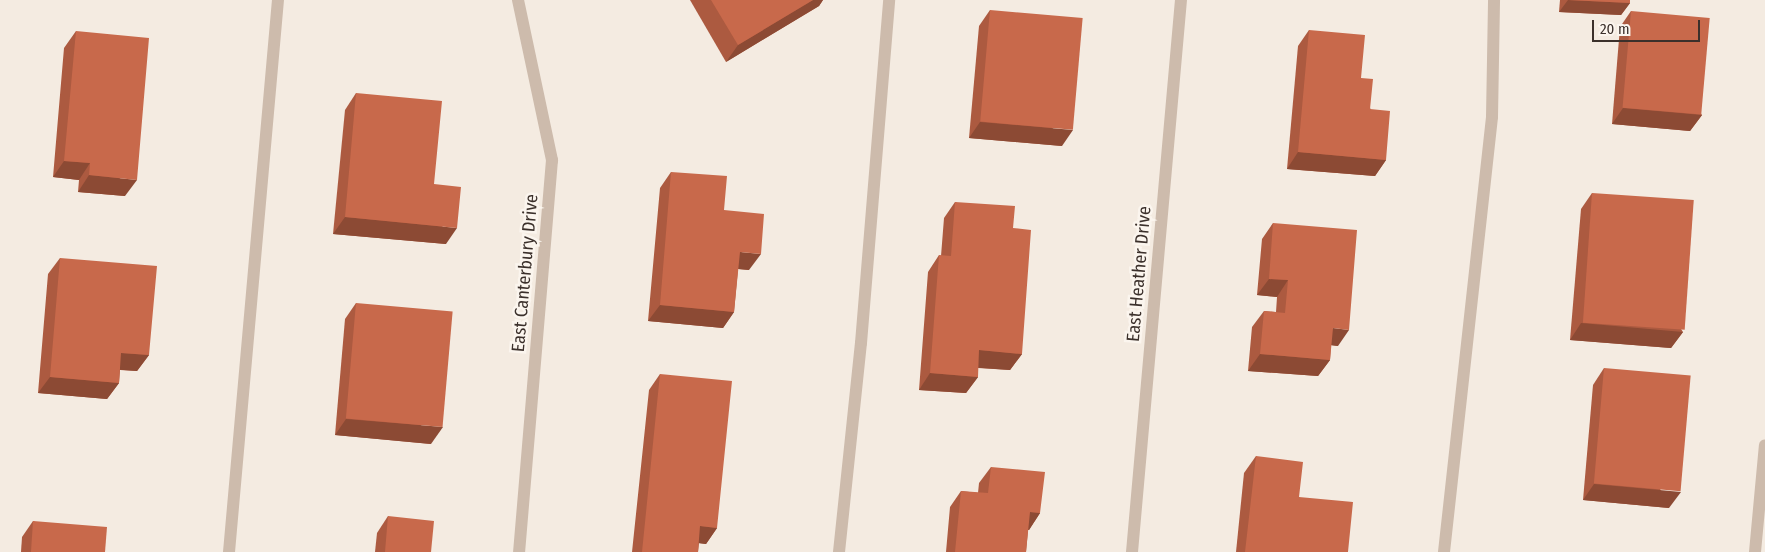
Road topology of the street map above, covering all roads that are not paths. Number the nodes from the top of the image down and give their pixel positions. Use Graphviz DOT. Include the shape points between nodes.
graph roads {
  1 [pos="278,0"];
  2 [pos="518,0"];
  3 [pos="889,0"];
  4 [pos="1181,0"];
  5 [pos="1494,0"];
  6 [pos="1765,445"];
  7 [pos="229,552"];
  8 [pos="519,552"];
  9 [pos="839,552"];
  10 [pos="1132,552"];
  11 [pos="1444,552"];
  12 [pos="1756,552"];
  1 -- 7 [label="street"];
  2 -- 8 [label="street, East Canterbury Drive" via="552,160"];
  3 -- 9 [label="street" via="861,343"];
  4 -- 10 [label="street, East Heather Drive"];
  5 -- 11 [label="street" via="1492,118"];
  6 -- 12 [label="street"];
}
